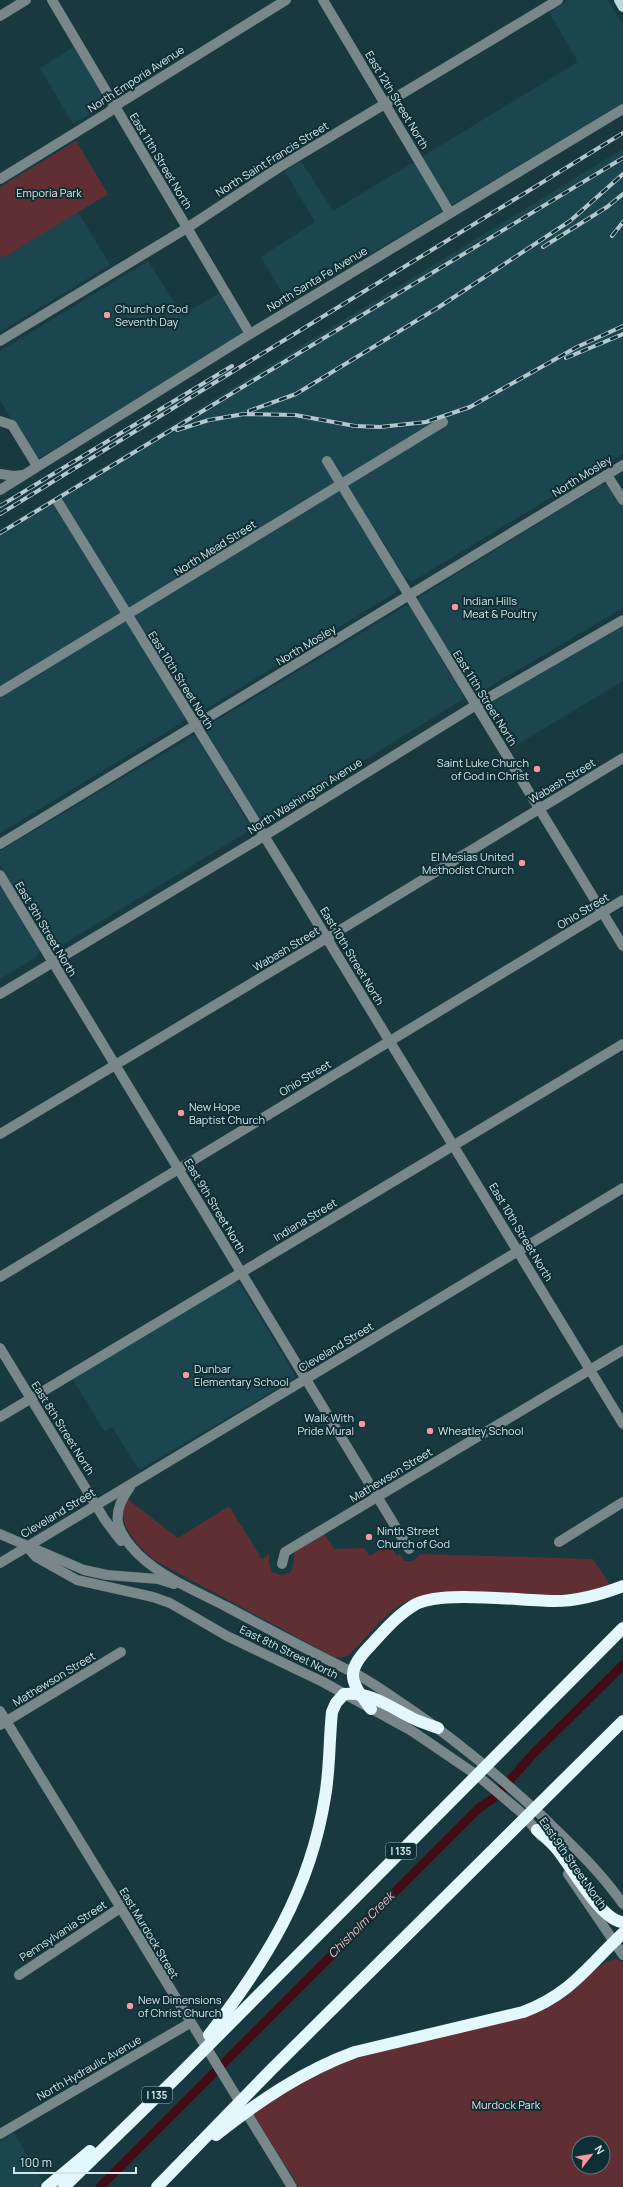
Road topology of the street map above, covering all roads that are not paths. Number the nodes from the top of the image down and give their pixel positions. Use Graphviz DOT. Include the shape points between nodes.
graph roads {
  1 [pos="26,0"];
  2 [pos="52,0"];
  3 [pos="286,0"];
  4 [pos="323,0"];
  5 [pos="558,0"];
  6 [pos="619,0"];
  7 [pos="623,7"];
  8 [pos="0,16"];
  9 [pos="385,104"];
  10 [pos="115,106"];
  11 [pos="623,109"];
  12 [pos="0,179"];
  13 [pos="450,213"];
  14 [pos="187,228"];
  15 [pos="250,334"];
  16 [pos="0,341"];
  17 [pos="0,421"];
  18 [pos="443,422"];
  19 [pos="327,461"];
  20 [pos="623,465"];
  21 [pos="37,466"];
  22 [pos="0,474"];
  23 [pos="26,474"];
  24 [pos="607,475"];
  25 [pos="341,484"];
  26 [pos="0,490"];
  27 [pos="623,500"];
  28 [pos="58,502"];
  29 [pos="409,596"];
  30 [pos="128,616"];
  31 [pos="623,620"];
  32 [pos="0,692"];
  33 [pos="476,705"];
  34 [pos="196,726"];
  35 [pos="623,758"];
  36 [pos="539,809"];
  37 [pos="264,836"];
  38 [pos="0,844"];
  39 [pos="0,875"];
  40 [pos="623,900"];
  41 [pos="603,913"];
  42 [pos="327,938"];
  43 [pos="623,946"];
  44 [pos="52,962"];
  45 [pos="0,994"];
  46 [pos="390,1040"];
  47 [pos="623,1044"];
  48 [pos="115,1065"];
  49 [pos="0,1134"];
  50 [pos="454,1145"];
  51 [pos="178,1169"];
  52 [pos="623,1188"];
  53 [pos="518,1251"];
  54 [pos="242,1273"];
  55 [pos="0,1277"];
  56 [pos="0,1348"];
  57 [pos="623,1350"];
  58 [pos="590,1370"];
  59 [pos="306,1379"];
  60 [pos="30,1398"];
  61 [pos="0,1417"];
  62 [pos="623,1424"];
  63 [pos="132,1483"];
  64 [pos="378,1497"];
  65 [pos="623,1502"];
  66 [pos="96,1505"];
  67 [pos="0,1534"];
  68 [pos="559,1542"];
  69 [pos="27,1547"];
  70 [pos="409,1549"];
  71 [pos="0,1563"];
  72 [pos="282,1564"];
  73 [pos="156,1569"];
  74 [pos="623,1586"];
  75 [pos="204,1596"];
  76 [pos="623,1628"];
  77 [pos="121,1652"];
  78 [pos="353,1672"];
  79 [pos="359,1693"];
  80 [pos="344,1694"];
  81 [pos="371,1709"];
  82 [pos="0,1711"];
  83 [pos="623,1721"];
  84 [pos="3,1724"];
  85 [pos="438,1728"];
  86 [pos="486,1766"];
  87 [pos="478,1776"];
  88 [pos="537,1830"];
  89 [pos="623,1904"];
  90 [pos="120,1908"];
  91 [pos="623,1922"];
  92 [pos="623,1933"];
  93 [pos="614,1942"];
  94 [pos="623,1955"];
  95 [pos="19,1974"];
  96 [pos="190,2023"];
  97 [pos="179,2075"];
  98 [pos="135,2116"];
  99 [pos="0,2134"];
  100 [pos="180,2162"];
  101 [pos="47,2187"];
  102 [pos="64,2187"];
  103 [pos="156,2187"];
  104 [pos="292,2187"];
  1 -- 8 [label="street"];
  2 -- 10 [label="street, East 11th Street North"];
  3 -- 10 [label="street, North Emporia Avenue"];
  4 -- 9 [label="street, East 12th Street North"];
  5 -- 9 [label="street, North Saint Francis Street"];
  6 -- 7 [label="main road"];
  9 -- 13 [label="street, East 12th Street North"];
  9 -- 14 [label="street, North Saint Francis Street" via="278,168"];
  10 -- 12 [label="street, North Emporia Avenue"];
  10 -- 14 [label="street, East 11th Street North"];
  11 -- 13 [label="street, North Santa Fe Avenue"];
  13 -- 15 [label="street, North Santa Fe Avenue"];
  14 -- 15 [label="street, East 11th Street North"];
  14 -- 16 [label="street, North Saint Francis Street"];
  15 -- 21 [label="street, North Santa Fe Avenue"];
  17 -- 21 [label="street" via="12,425"];
  18 -- 25 [label="street, North Mead Street"];
  19 -- 25 [label="street, East 11th Street North"];
  20 -- 24 [label="street, North Mosley"];
  21 -- 23 [label="street, North Santa Fe Avenue"];
  22 -- 23 [label="street"];
  23 -- 26 [label="street, North Santa Fe Avenue"];
  24 -- 27 [label="street"];
  24 -- 29 [label="street, North Mosley"];
  25 -- 29 [label="street, East 11th Street North"];
  25 -- 30 [label="street, North Mead Street"];
  28 -- 30 [label="street, East 10th Street North"];
  29 -- 33 [label="street, East 11th Street North"];
  29 -- 34 [label="street, North Mosley"];
  30 -- 32 [label="street, North Mead Street"];
  30 -- 34 [label="street, East 10th Street North"];
  31 -- 33 [label="street, North Washington Avenue"];
  33 -- 36 [label="street, East 11th Street North"];
  33 -- 37 [label="street, North Washington Avenue"];
  34 -- 37 [label="street, East 10th Street North"];
  34 -- 38 [label="street, North Mosley"];
  35 -- 36 [label="street, Wabash Street"];
  36 -- 41 [label="street, East 11th Street North"];
  36 -- 42 [label="street, Wabash Street"];
  37 -- 42 [label="street, East 10th Street North"];
  37 -- 44 [label="street, North Washington Avenue"];
  39 -- 44 [label="street, East 9th Street North"];
  40 -- 41 [label="street, Ohio Street"];
  41 -- 43 [label="street, East 11th Street North"];
  41 -- 46 [label="street, Ohio Street"];
  42 -- 46 [label="street, East 10th Street North"];
  42 -- 48 [label="street, Wabash Street"];
  44 -- 45 [label="street, North Washington Avenue"];
  44 -- 48 [label="street, East 9th Street North"];
  46 -- 50 [label="street, East 10th Street North"];
  46 -- 51 [label="street, Ohio Street"];
  47 -- 50 [label="street, Indiana Street"];
  48 -- 49 [label="street, Wabash Street"];
  48 -- 51 [label="street, East 9th Street North"];
  50 -- 53 [label="street, East 10th Street North"];
  50 -- 54 [label="street, Indiana Street"];
  51 -- 54 [label="street, East 9th Street North"];
  51 -- 55 [label="street, Ohio Street"];
  52 -- 53 [label="street, Cleveland Street"];
  53 -- 58 [label="street, East 10th Street North"];
  53 -- 59 [label="street, Cleveland Street"];
  54 -- 59 [label="street, East 9th Street North"];
  54 -- 60 [label="street, Indiana Street"];
  56 -- 60 [label="street, East 8th Street North"];
  57 -- 58 [label="street, Mathewson Street"];
  58 -- 62 [label="street, East 10th Street North"];
  58 -- 64 [label="street, Mathewson Street"];
  59 -- 63 [label="street, Cleveland Street"];
  59 -- 64 [label="street, East 9th Street North"];
  60 -- 61 [label="street, Indiana Street"];
  60 -- 66 [label="street, East 8th Street North"];
  63 -- 66 [label="street, Cleveland Street"];
  63 -- 73 [label="street, East 8th Street North" via="118,1506 117,1518 120,1529 139,1555"];
  64 -- 70 [label="street, East 9th Street North"];
  64 -- 72 [label="street, Mathewson Street" via="285,1552"];
  65 -- 68 [label="street"];
  66 -- 69 [label="street, Cleveland Street"];
  66 -- 73 [label="street, East 8th Street North" via="128,1550 140,1562"];
  67 -- 69 [label="street"];
  69 -- 71 [label="street, Cleveland Street"];
  69 -- 75 [label="street" via="84,1570 107,1575 158,1579"];
  69 -- 80 [label="street, East 8th Street North" via="36,1557 77,1580 159,1599"];
  73 -- 75 [label="street, East 8th Street North"];
  74 -- 78 [label="highway" via="599,1594 556,1601 460,1598 435,1599 417,1604 399,1615 388,1626 357,1660"];
  75 -- 78 [label="street, East 8th Street North"];
  76 -- 97 [label="highway, I 135"];
  77 -- 84 [label="street, Mathewson Street"];
  78 -- 79 [label="highway"];
  78 -- 85 [label="street, East 8th Street North"];
  79 -- 80 [label="highway"];
  79 -- 81 [label="highway"];
  79 -- 85 [label="highway"];
  80 -- 81 [label="street, East 8th Street North"];
  80 -- 97 [label="highway" via="332,1712 325,1796 311,1856 299,1888 272,1947"];
  81 -- 87 [label="street, East 8th Street North" via="412,1731"];
  82 -- 84 [label="street, East Murdock Street"];
  83 -- 100 [label="highway"];
  84 -- 90 [label="street, East Murdock Street"];
  85 -- 86 [label="street, East 8th Street North"];
  86 -- 89 [label="street, East 9th Street North" via="584,1856"];
  87 -- 88 [label="street, East 9th Street North" via="523,1814"];
  88 -- 91 [label="highway" via="560,1853 609,1917"];
  88 -- 93 [label="street, East 9th Street North"];
  90 -- 95 [label="street, Pennsylvania Street"];
  90 -- 96 [label="street, East Murdock Street"];
  92 -- 93 [label="highway"];
  93 -- 94 [label="street, East 9th Street North"];
  93 -- 100 [label="highway" via="570,1987 541,2005 488,2021 355,2052 335,2060 290,2082"];
  96 -- 99 [label="street, North Hydraulic Avenue"];
  96 -- 104 [label="street, East Murdock Street"];
  97 -- 98 [label="highway, I 135"];
  98 -- 101 [label="highway"];
  98 -- 102 [label="highway, I 135"];
  100 -- 103 [label="highway"];
}
